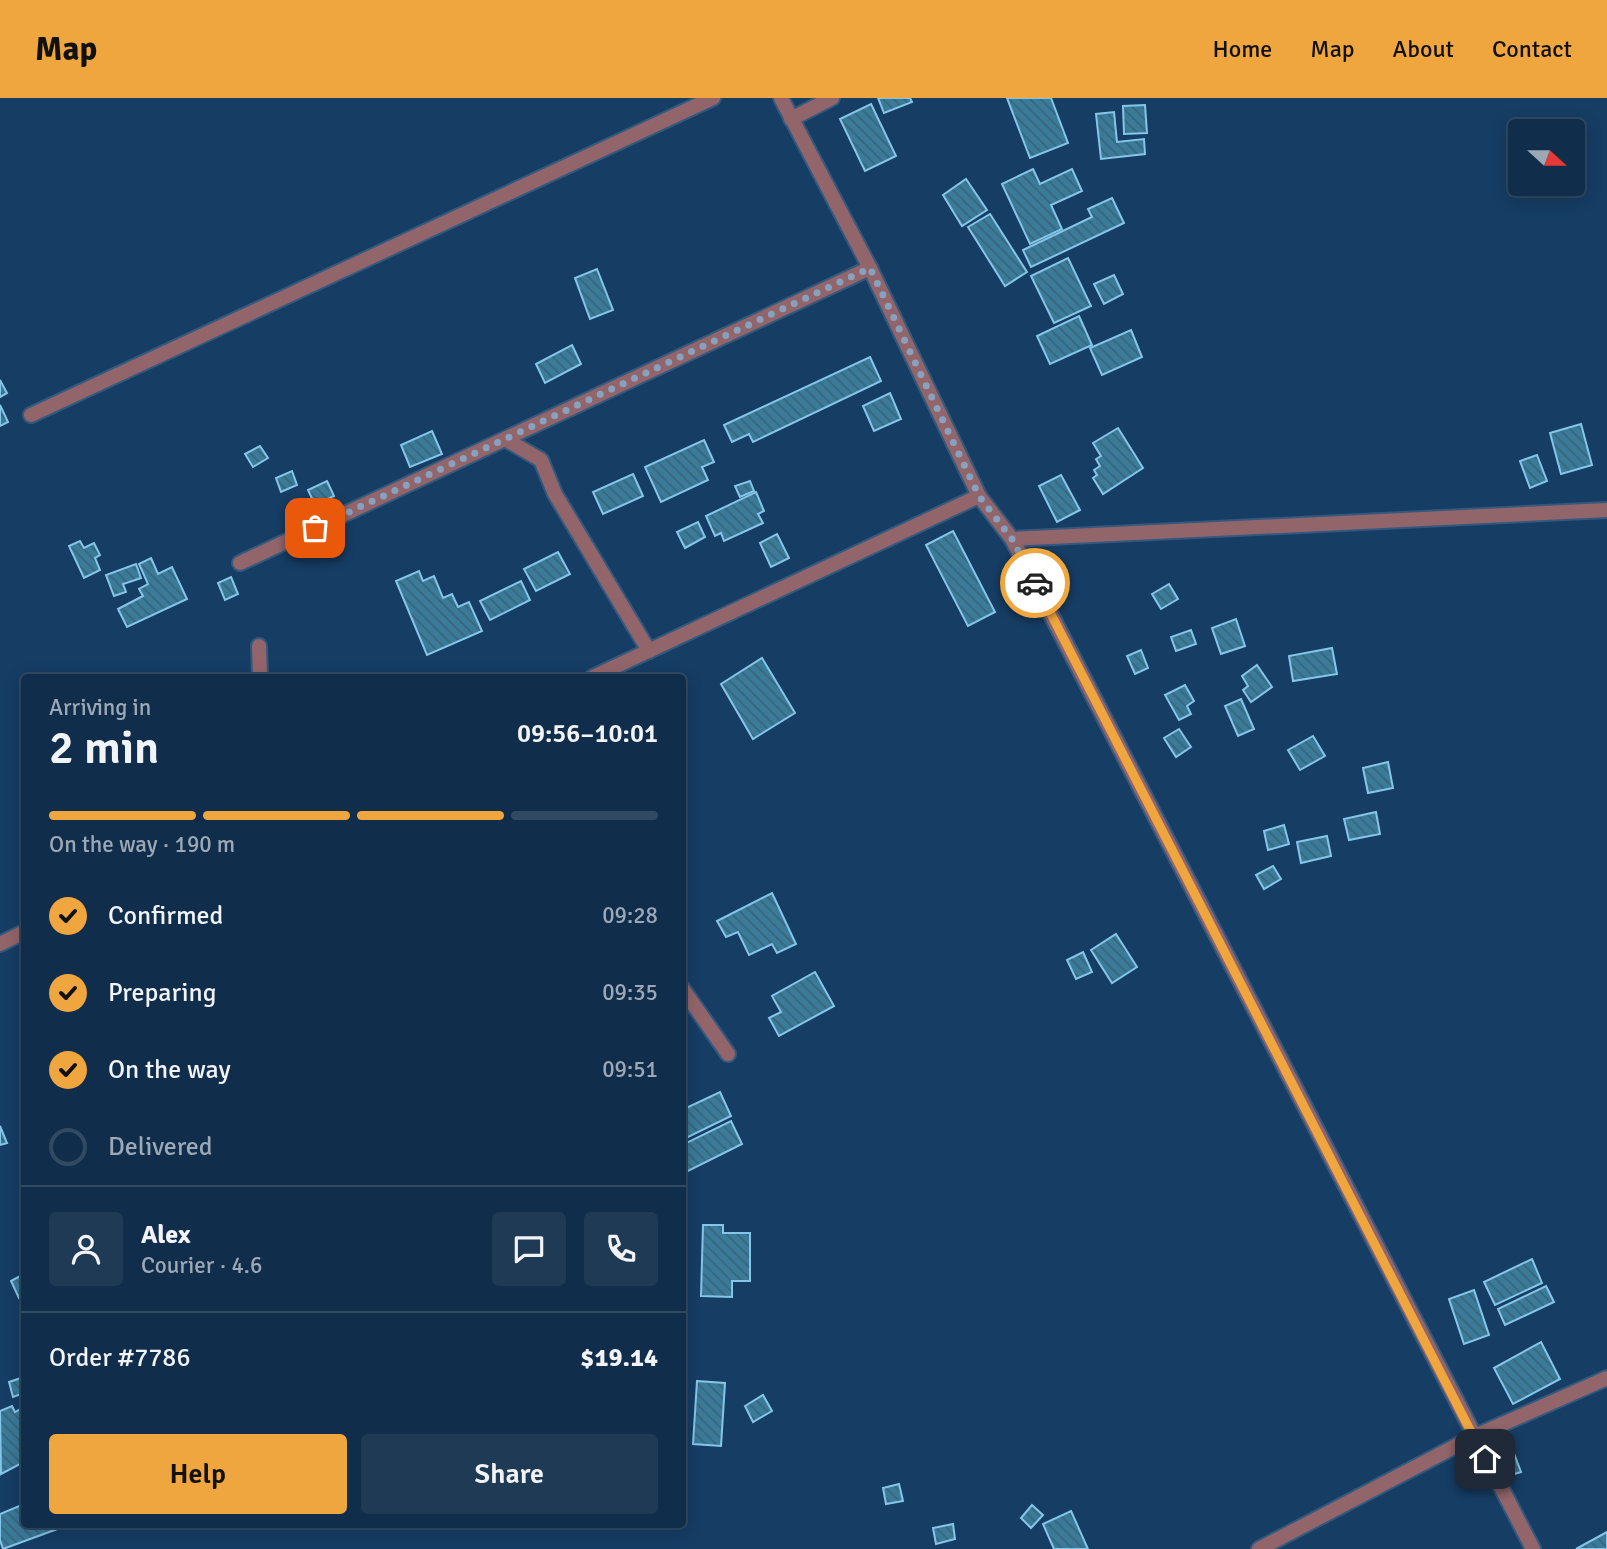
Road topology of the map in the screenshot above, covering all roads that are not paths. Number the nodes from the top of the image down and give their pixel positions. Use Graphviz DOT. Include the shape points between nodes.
graph roads {
  1 [pos="713,98"];
  2 [pos="781,98"];
  3 [pos="832,98"];
  4 [pos="791,119"];
  5 [pos="870,268"];
  6 [pos="31,415"];
  7 [pos="507,440"];
  8 [pos="979,496"];
  9 [pos="1607,510"];
  10 [pos="1012,539"];
  11 [pos="240,564"];
  12 [pos="259,646"];
  13 [pos="649,651"];
  14 [pos="260,674"];
  15 [pos="599,674"];
  16 [pos="21,934"];
  17 [pos="0,944"];
  18 [pos="686,994"];
  19 [pos="728,1054"];
  20 [pos="1607,1378"];
  21 [pos="1474,1437"];
  22 [pos="1259,1549"];
  23 [pos="1533,1549"];
  1 -- 6 [label="street"];
  2 -- 4 [label="street"];
  3 -- 4 [label="street"];
  4 -- 5 [label="street"];
  5 -- 7 [label="street"];
  5 -- 8 [label="street"];
  7 -- 11 [label="street"];
  7 -- 13 [label="street" via="541,460 555,494"];
  8 -- 10 [label="street"];
  8 -- 13 [label="street"];
  9 -- 10 [label="street"];
  10 -- 21 [label="street"];
  12 -- 14 [label="street"];
  13 -- 15 [label="street"];
  16 -- 17 [label="street"];
  18 -- 19 [label="street"];
  20 -- 21 [label="street"];
  21 -- 22 [label="street"];
  21 -- 23 [label="street"];
}
